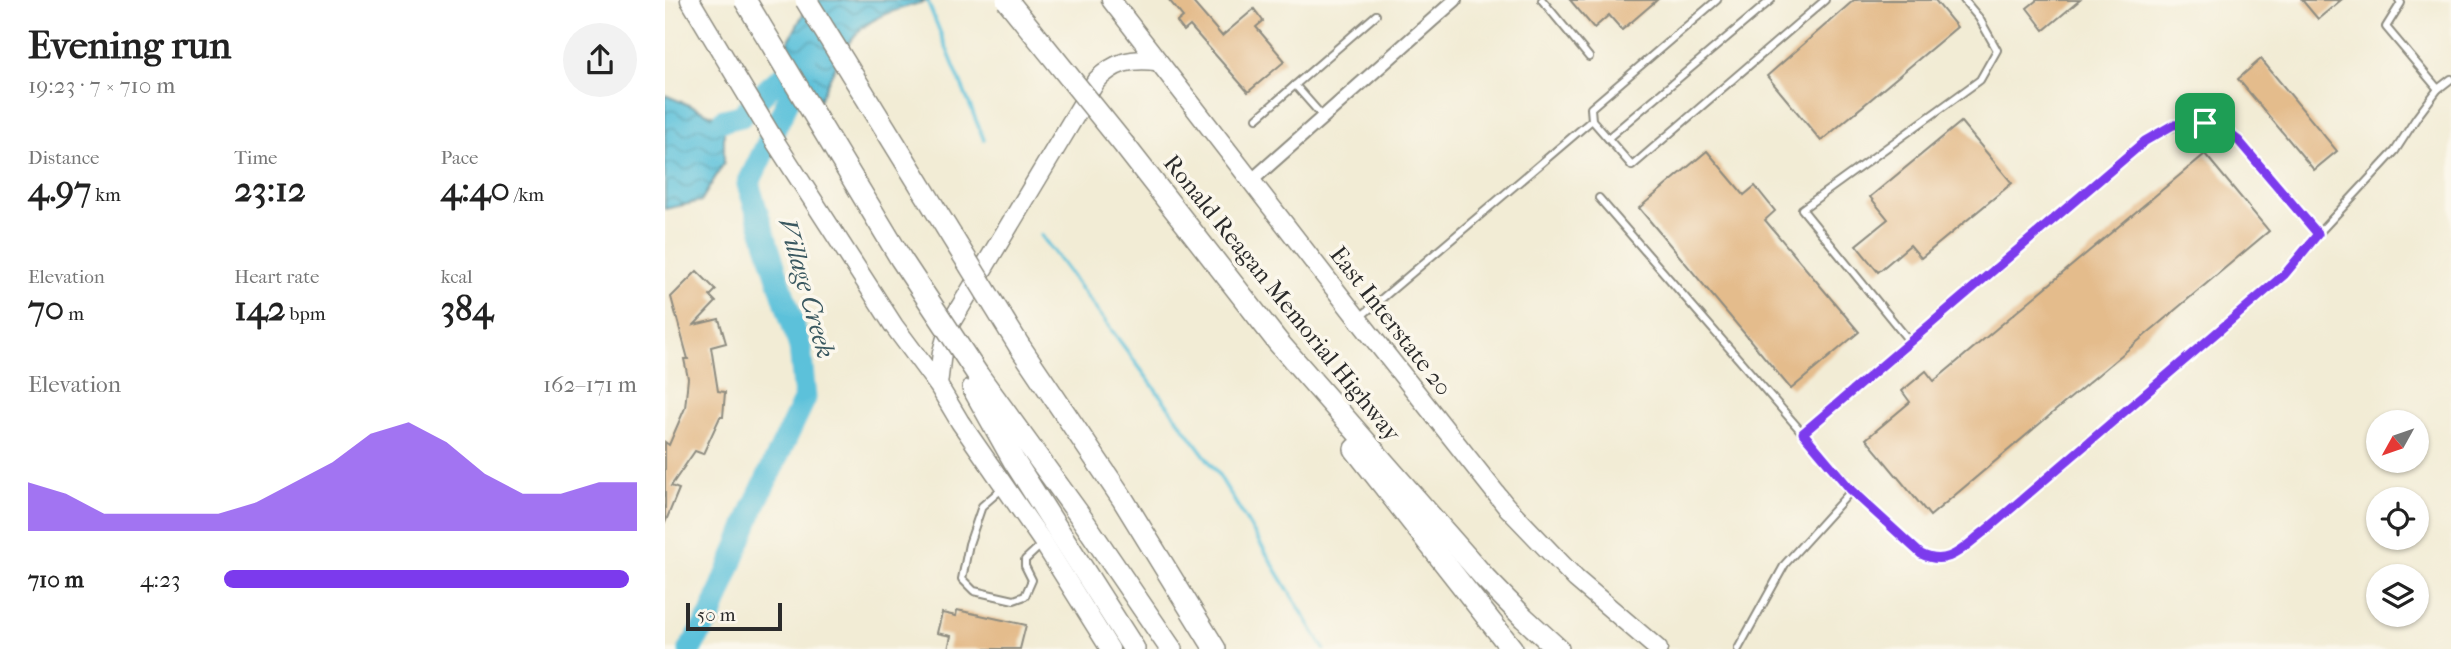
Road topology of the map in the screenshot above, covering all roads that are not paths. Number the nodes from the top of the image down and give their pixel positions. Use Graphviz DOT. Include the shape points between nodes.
graph roads {
  1 [pos="689,0"];
  2 [pos="745,0"];
  3 [pos="806,0"];
  4 [pos="1007,0"];
  5 [pos="1111,0"];
  6 [pos="1455,0"];
  7 [pos="1542,0"];
  8 [pos="1717,0"];
  9 [pos="1771,0"];
  10 [pos="1825,0"];
  11 [pos="1964,0"];
  12 [pos="2399,0"];
  13 [pos="1376,15"];
  14 [pos="1590,57"];
  15 [pos="1156,61"];
  16 [pos="2451,79"];
  17 [pos="1295,85"];
  18 [pos="2438,89"];
  19 [pos="1257,117"];
  20 [pos="1324,118"];
  21 [pos="1592,120"];
  22 [pos="1608,138"];
  23 [pos="1251,181"];
  24 [pos="1598,198"];
  25 [pos="2318,234"];
  26 [pos="1358,319"];
  27 [pos="1278,342"];
  28 [pos="1910,342"];
  29 [pos="973,378"];
  30 [pos="938,385"];
  31 [pos="1803,433"];
  32 [pos="1005,485"];
  33 [pos="1851,490"];
  34 [pos="1043,542"];
  35 [pos="1110,649"];
  36 [pos="1134,649"];
  37 [pos="1171,649"];
  38 [pos="1215,649"];
  39 [pos="1512,649"];
  40 [pos="1558,649"];
  41 [pos="1658,649"];
  42 [pos="1738,649"];
  1 -- 30 [label="main road" via="894,326"];
  2 -- 29 [label="highway, bridge"];
  3 -- 38 [label="highway, bridge" via="1020,347 1122,498"];
  4 -- 27 [label="highway, Ronald Reagan Memorial Highway, bridge"];
  5 -- 15 [label="main road, East Interstate 20"];
  6 -- 20 [label="street"];
  7 -- 14 [label="lane"];
  8 -- 21 [label="lane" via="1591,108"];
  9 -- 22 [label="lane"];
  10 -- 22 [label="lane" via="1632,166"];
  11 -- 28 [label="lane" via="1997,50 1980,80 1802,209"];
  12 -- 18 [label="lane" via="2386,27"];
  13 -- 17 [label="lane"];
  15 -- 23 [label="main road, East Interstate 20"];
  15 -- 30 [label="main road" via="1137,58 1116,64 1096,81 950,324"];
  16 -- 18 [label="lane"];
  17 -- 19 [label="lane"];
  17 -- 20 [label="lane"];
  18 -- 25 [label="lane" via="2395,151"];
  20 -- 23 [label="street"];
  21 -- 22 [label="lane"];
  21 -- 26 [label="lane"];
  23 -- 26 [label="main road, East Interstate 20"];
  24 -- 31 [label="lane"];
  25 -- 28 [label="lane" via="2238,140 2205,123 2173,125 2145,141"];
  25 -- 33 [label="lane" via="2285,274 1946,560 1921,554"];
  26 -- 41 [label="main road, East Interstate 20" via="1539,542"];
  27 -- 39 [label="highway" via="1377,479"];
  27 -- 40 [label="highway, Ronald Reagan Memorial Highway" via="1485,578"];
  28 -- 31 [label="lane"];
  29 -- 36 [label="highway" via="1014,461"];
  29 -- 37 [label="highway" via="1086,524"];
  30 -- 32 [label="main road"];
  31 -- 33 [label="lane"];
  32 -- 34 [label="main road"];
  32 -- 34 [label="lane" via="982,506 962,579 974,591 1014,600 1025,596 1033,580 1025,560"];
  33 -- 42 [label="lane" via="1785,564"];
  34 -- 35 [label="main road"];
}
